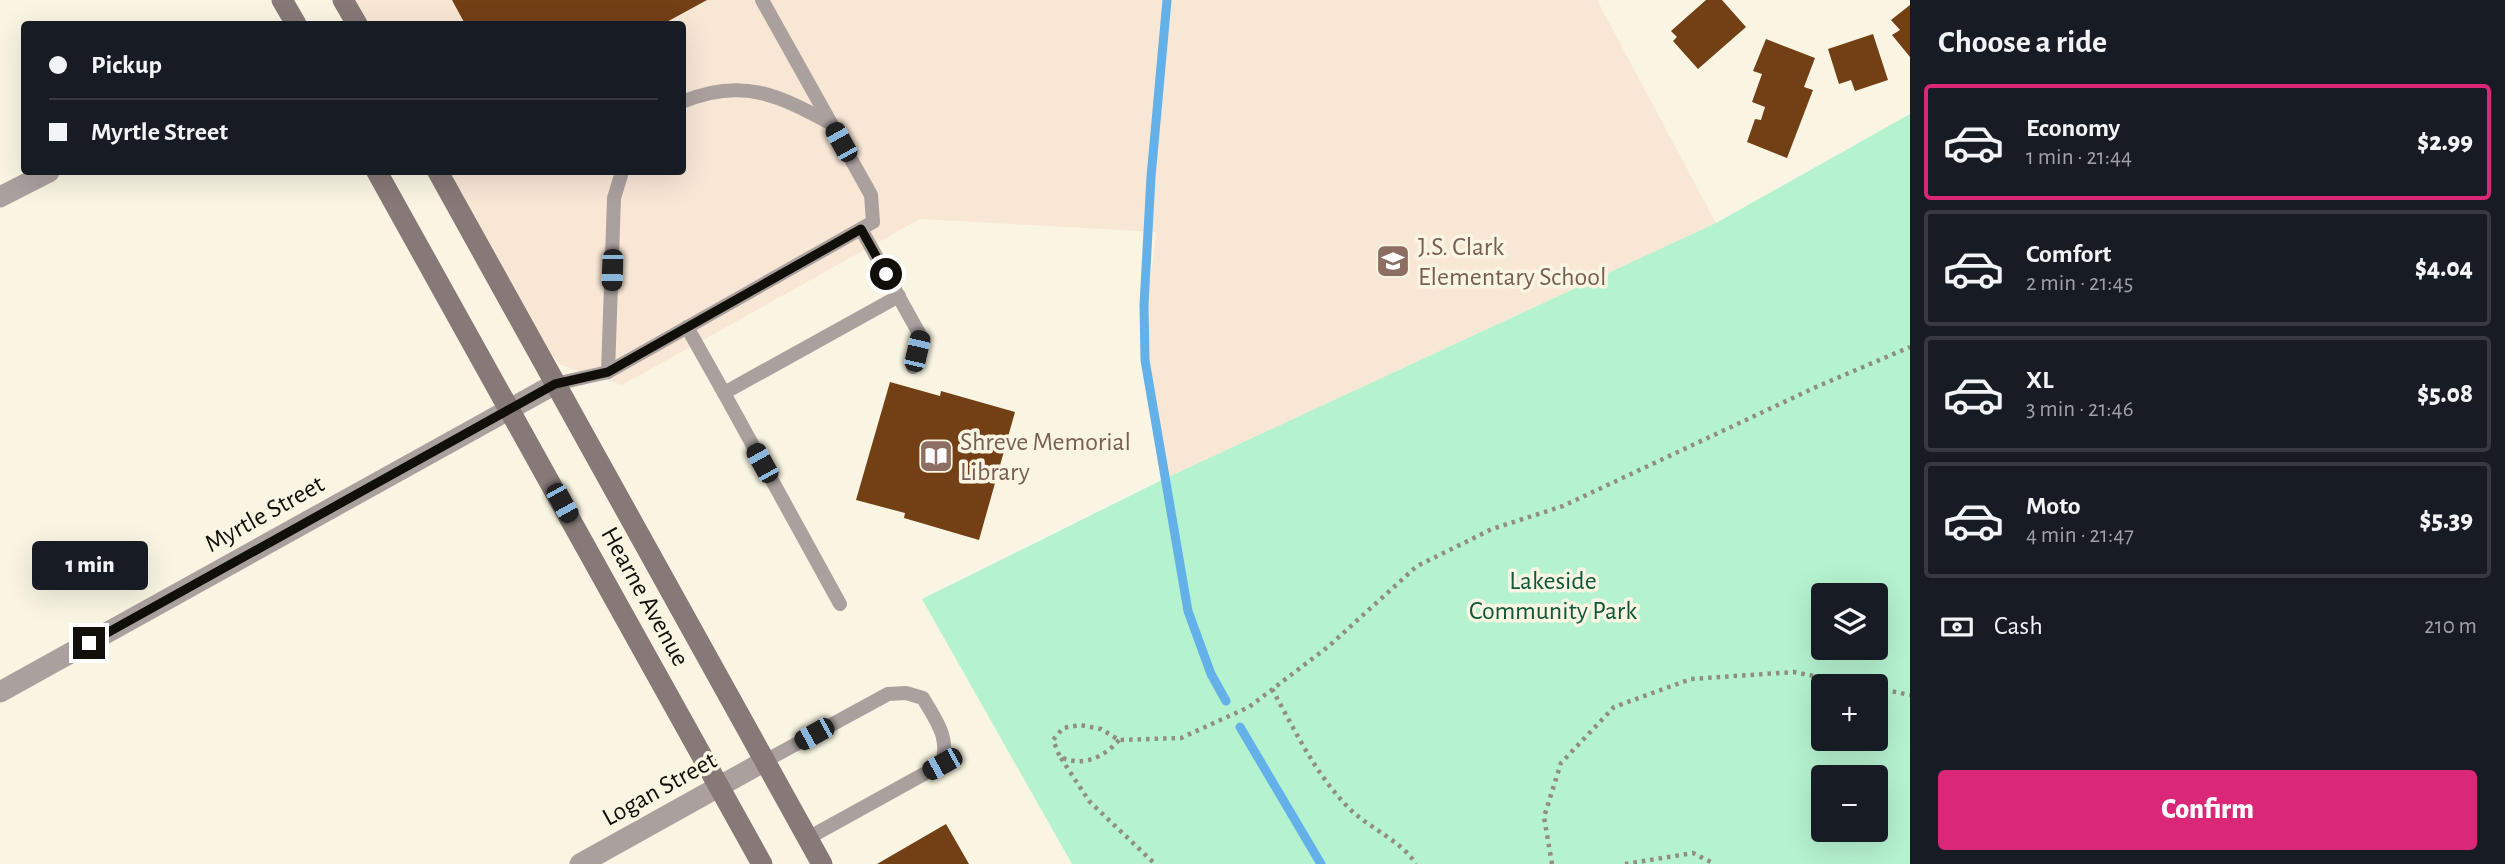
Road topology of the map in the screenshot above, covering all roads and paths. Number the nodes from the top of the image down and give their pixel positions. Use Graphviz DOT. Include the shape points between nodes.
graph roads {
  1 [pos="282,0"];
  2 [pos="343,0"];
  3 [pos="762,0"];
  4 [pos="294,21"];
  5 [pos="355,21"];
  6 [pos="686,101"];
  7 [pos="831,124"];
  8 [pos="43,175"];
  9 [pos="379,175"];
  10 [pos="440,175"];
  11 [pos="621,175"];
  12 [pos="0,197"];
  13 [pos="861,229"];
  14 [pos="899,296"];
  15 [pos="687,327"];
  16 [pos="1910,347"];
  17 [pos="913,367"];
  18 [pos="608,372"];
  19 [pos="555,384"];
  20 [pos="724,393"];
  21 [pos="510,409"];
  22 [pos="840,604"];
  23 [pos="1811,675"];
  24 [pos="1272,689"];
  25 [pos="1888,690"];
  26 [pos="0,692"];
  27 [pos="1910,695"];
  28 [pos="1119,740"];
  29 [pos="1060,757"];
  30 [pos="765,761"];
  31 [pos="719,786"];
  32 [pos="808,838"];
  33 [pos="580,864"];
  34 [pos="762,864"];
  35 [pos="822,864"];
  36 [pos="1155,864"];
  37 [pos="1416,864"];
  38 [pos="1552,864"];
  39 [pos="1626,864"];
  40 [pos="1715,864"];
  1 -- 4 [label="main road"];
  2 -- 5 [label="main road"];
  3 -- 7 [label="lane"];
  6 -- 7 [label="lane" via="716,92 749,91 780,96"];
  7 -- 13 [label="lane" via="871,195 873,222"];
  8 -- 12 [label="street"];
  9 -- 21 [label="main road, Hearne Avenue"];
  10 -- 19 [label="main road, Hearne Avenue"];
  11 -- 18 [label="lane" via="614,198"];
  13 -- 14 [label="lane"];
  13 -- 15 [label="lane"];
  14 -- 17 [label="lane" via="920,335"];
  14 -- 20 [label="lane"];
  15 -- 18 [label="lane"];
  15 -- 20 [label="lane"];
  16 -- 24 [label="path" via="1563,506 1492,529 1417,566 1329,646"];
  18 -- 19 [label="lane"];
  19 -- 21 [label="street, Myrtle Street"];
  19 -- 30 [label="main road, Hearne Avenue"];
  20 -- 22 [label="lane"];
  21 -- 26 [label="street, Myrtle Street"];
  21 -- 31 [label="main road, Hearne Avenue"];
  23 -- 38 [label="path" via="1794,672 1691,679 1614,707 1561,762 1544,817"];
  24 -- 28 [label="path" via="1249,707 1181,738"];
  24 -- 37 [label="path" via="1324,780"];
  25 -- 27 [label="path"];
  28 -- 29 [label="path" via="1091,760 1073,762"];
  28 -- 29 [label="path" via="1101,729 1080,725 1063,729 1053,740"];
  29 -- 36 [label="path" via="1089,800"];
  30 -- 31 [label="street, Logan Street"];
  30 -- 32 [label="main road, Hearne Avenue"];
  30 -- 32 [label="lane" via="888,694 923,698 944,735 942,764"];
  31 -- 33 [label="street, Logan Street"];
  31 -- 34 [label="main road, Hearne Avenue"];
  32 -- 35 [label="main road, Hearne Avenue"];
  39 -- 40 [label="path" via="1693,853"];
}
